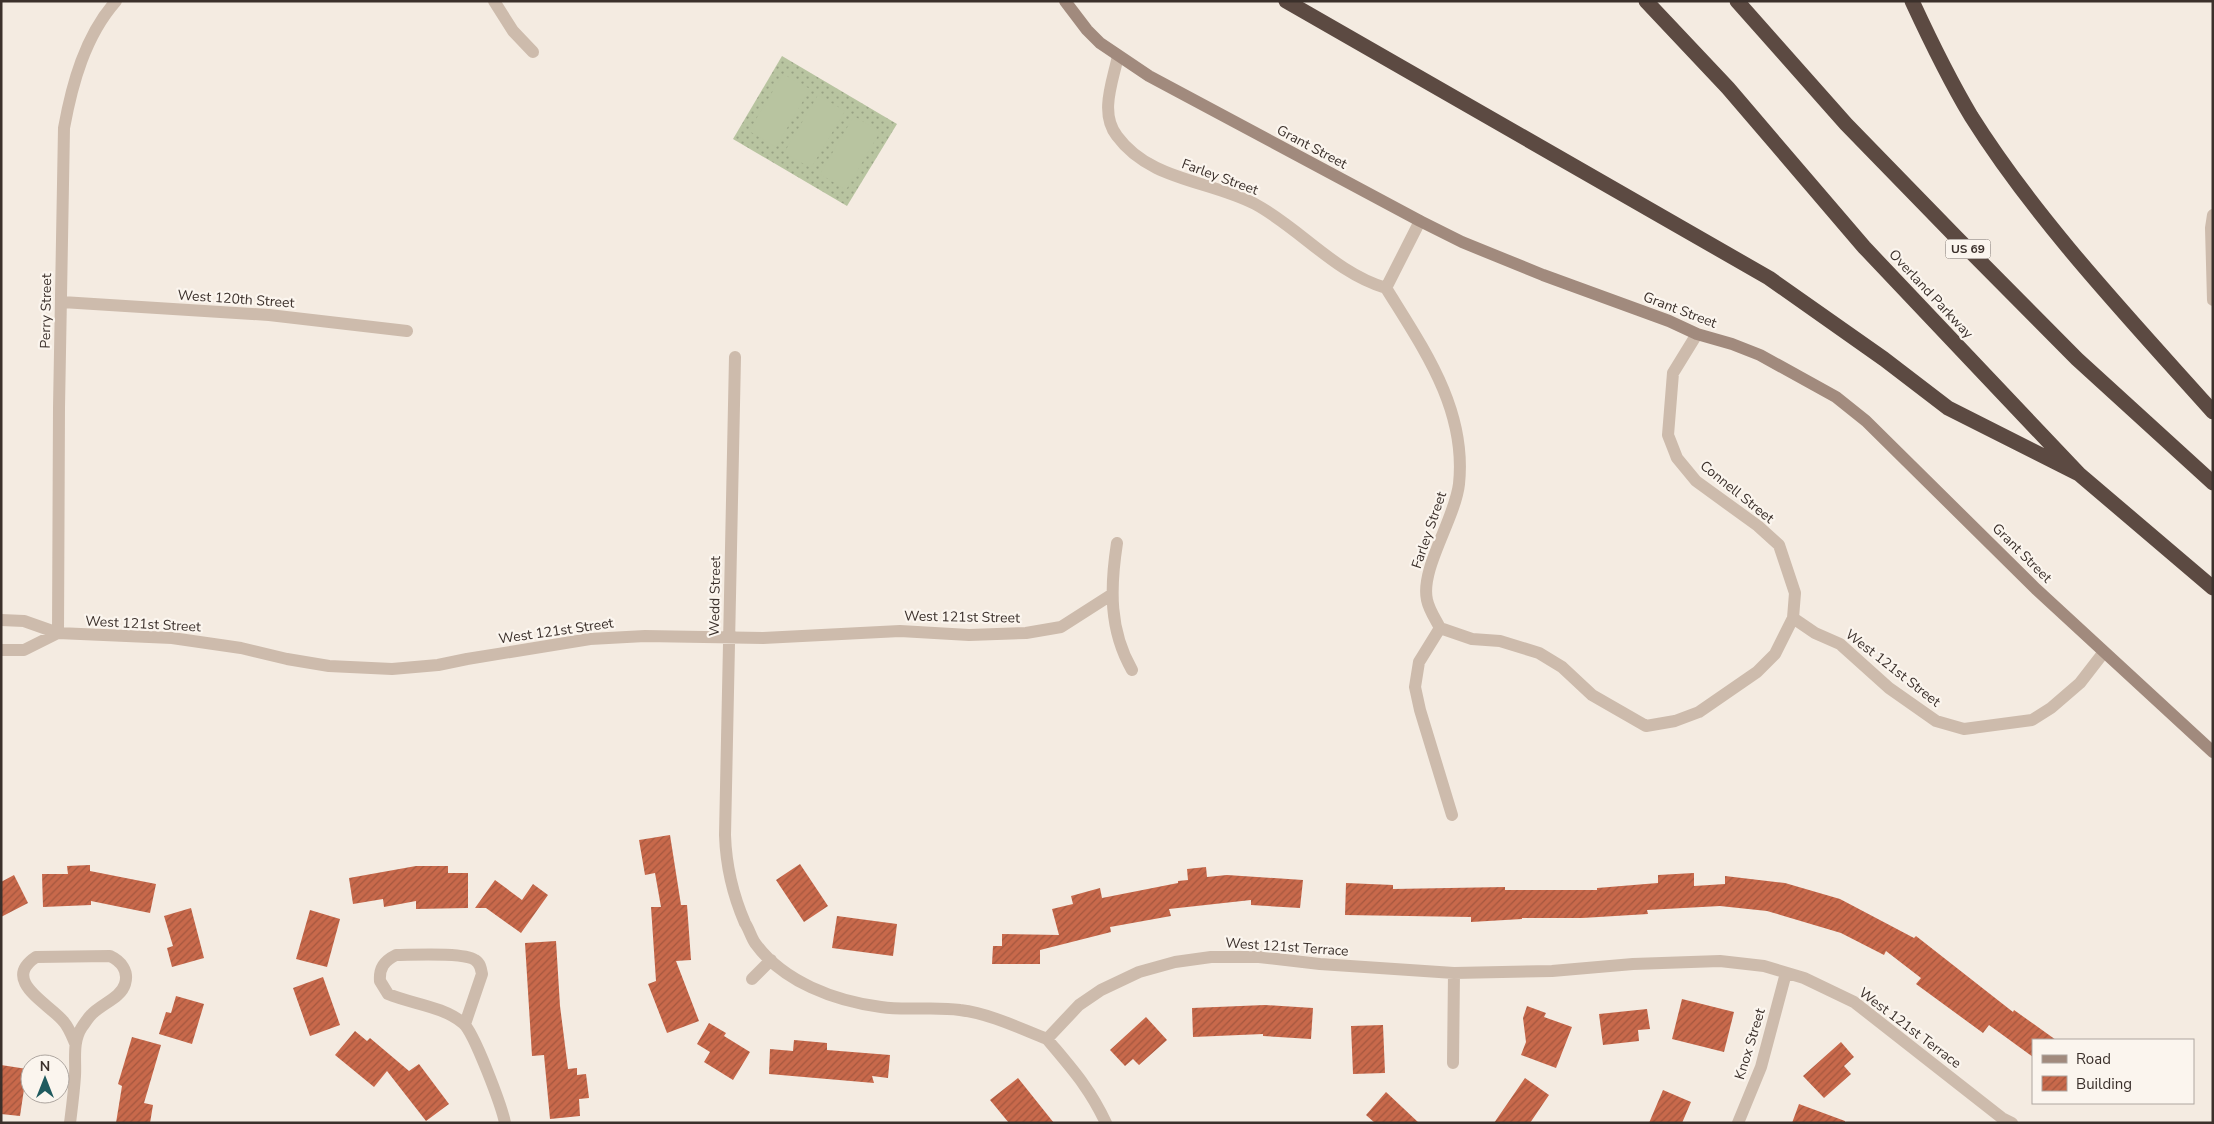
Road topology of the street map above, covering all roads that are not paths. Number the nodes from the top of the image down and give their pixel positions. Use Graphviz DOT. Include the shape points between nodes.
graph roads {
  1 [pos="116,1"];
  2 [pos="494,1"];
  3 [pos="1066,1"];
  4 [pos="1286,1"];
  5 [pos="1646,1"];
  6 [pos="1737,1"];
  7 [pos="1912,1"];
  8 [pos="533,52"];
  9 [pos="1118,56"];
  10 [pos="2213,215"];
  11 [pos="1420,221"];
  12 [pos="1386,288"];
  13 [pos="2213,300"];
  14 [pos="62,302"];
  15 [pos="407,331"];
  16 [pos="1696,334"];
  17 [pos="735,357"];
  18 [pos="2213,412"];
  19 [pos="2079,474"];
  20 [pos="2213,483"];
  21 [pos="1117,543"];
  22 [pos="2213,588"];
  23 [pos="1111,595"];
  24 [pos="1793,618"];
  25 [pos="1,620"];
  26 [pos="1440,628"];
  27 [pos="58,633"];
  28 [pos="729,637"];
  29 [pos="1,650"];
  30 [pos="2104,652"];
  31 [pos="1132,670"];
  32 [pos="2213,752"];
  33 [pos="1452,815"];
  34 [pos="771,960"];
  35 [pos="1454,973"];
  36 [pos="1786,973"];
  37 [pos="752,979"];
  38 [pos="464,1024"];
  39 [pos="1046,1039"];
  40 [pos="75,1043"];
  41 [pos="1453,1063"];
  42 [pos="70,1123"];
  43 [pos="505,1123"];
  44 [pos="1106,1123"];
  45 [pos="1738,1123"];
  46 [pos="2012,1123"];
  1 -- 14 [label="street, Perry Street" via="83,56 71,91 64,128"];
  2 -- 8 [label="street"];
  3 -- 9 [label="street, Grant Street" via="1087,30"];
  4 -- 19 [label="highway" via="1769,278 1948,408"];
  5 -- 19 [label="highway, Overland Parkway" via="1728,88 1864,247"];
  6 -- 20 [label="highway, US 69" via="1846,124 1956,238 2078,359"];
  7 -- 18 [label="highway" via="1971,115 2019,185 2129,319"];
  9 -- 11 [label="street, Grant Street" via="1149,76"];
  9 -- 12 [label="street, Farley Street" via="1107,108 1115,135 1134,155 1157,170 1253,203 1284,222 1349,273"];
  10 -- 13 [label="street"];
  11 -- 12 [label="street"];
  11 -- 16 [label="street, Grant Street" via="1462,242"];
  12 -- 26 [label="street, Farley Street" via="1427,353 1453,414 1458,436 1459,484 1428,575 1427,600"];
  14 -- 15 [label="street, West 120th Street" via="269,316"];
  14 -- 27 [label="street, Perry Street"];
  16 -- 24 [label="street, Connell Street" via="1673,373 1668,435 1677,458 1696,481 1758,526 1778,545 1795,593"];
  16 -- 30 [label="street, Grant Street" via="1760,355 1836,397 1866,421"];
  17 -- 28 [label="street, Wedd Street"];
  19 -- 22 [label="highway, Overland Parkway"];
  21 -- 23 [label="street"];
  23 -- 28 [label="street, West 121st Street" via="1061,627 1026,633 969,635 900,631"];
  23 -- 31 [label="street" via="1122,653"];
  24 -- 26 [label="street" via="1775,654 1757,672 1699,712 1675,721 1646,726 1592,695 1562,667 1539,653 1500,641 1472,639"];
  24 -- 30 [label="street, West 121st Street" via="1840,644 1889,688 1936,721 1964,729 2032,720 2080,683"];
  25 -- 27 [label="street, West 121st Street" via="24,621"];
  26 -- 33 [label="street" via="1419,662 1415,687"];
  27 -- 28 [label="street, West 121st Street" via="172,638 328,666 392,669 438,665 590,639"];
  27 -- 29 [label="street, West 121st Street" via="24,650"];
  28 -- 34 [label="street, Wedd Street" via="726,866 741,913 755,943"];
  30 -- 32 [label="street, Grant Street"];
  34 -- 37 [label="street"];
  34 -- 39 [label="street" via="792,978 850,1002 882,1008 960,1010 997,1018"];
  35 -- 36 [label="street, West 121st Terrace" via="1552,972 1633,964 1720,961 1764,966"];
  35 -- 39 [label="street, West 121st Terrace" via="1259,957 1211,957 1175,962 1139,972 1101,990 1079,1005"];
  35 -- 41 [label="street"];
  36 -- 45 [label="street, Knox Street" via="1761,1067"];
  36 -- 46 [label="street, West 121st Terrace" via="1854,1002"];
  38 -- 38 [label="street" via="482,974 477,961 459,956 396,955 382,966 380,982 388,994 423,1003"];
  38 -- 43 [label="street" via="497,1093"];
  39 -- 44 [label="street" via="1094,1097"];
  40 -- 40 [label="street" via="80,1029 92,1014 120,992 125,984 124,966 118,960 102,955 36,957 28,963 23,981 29,991 66,1023"];
  40 -- 42 [label="street"];
}
